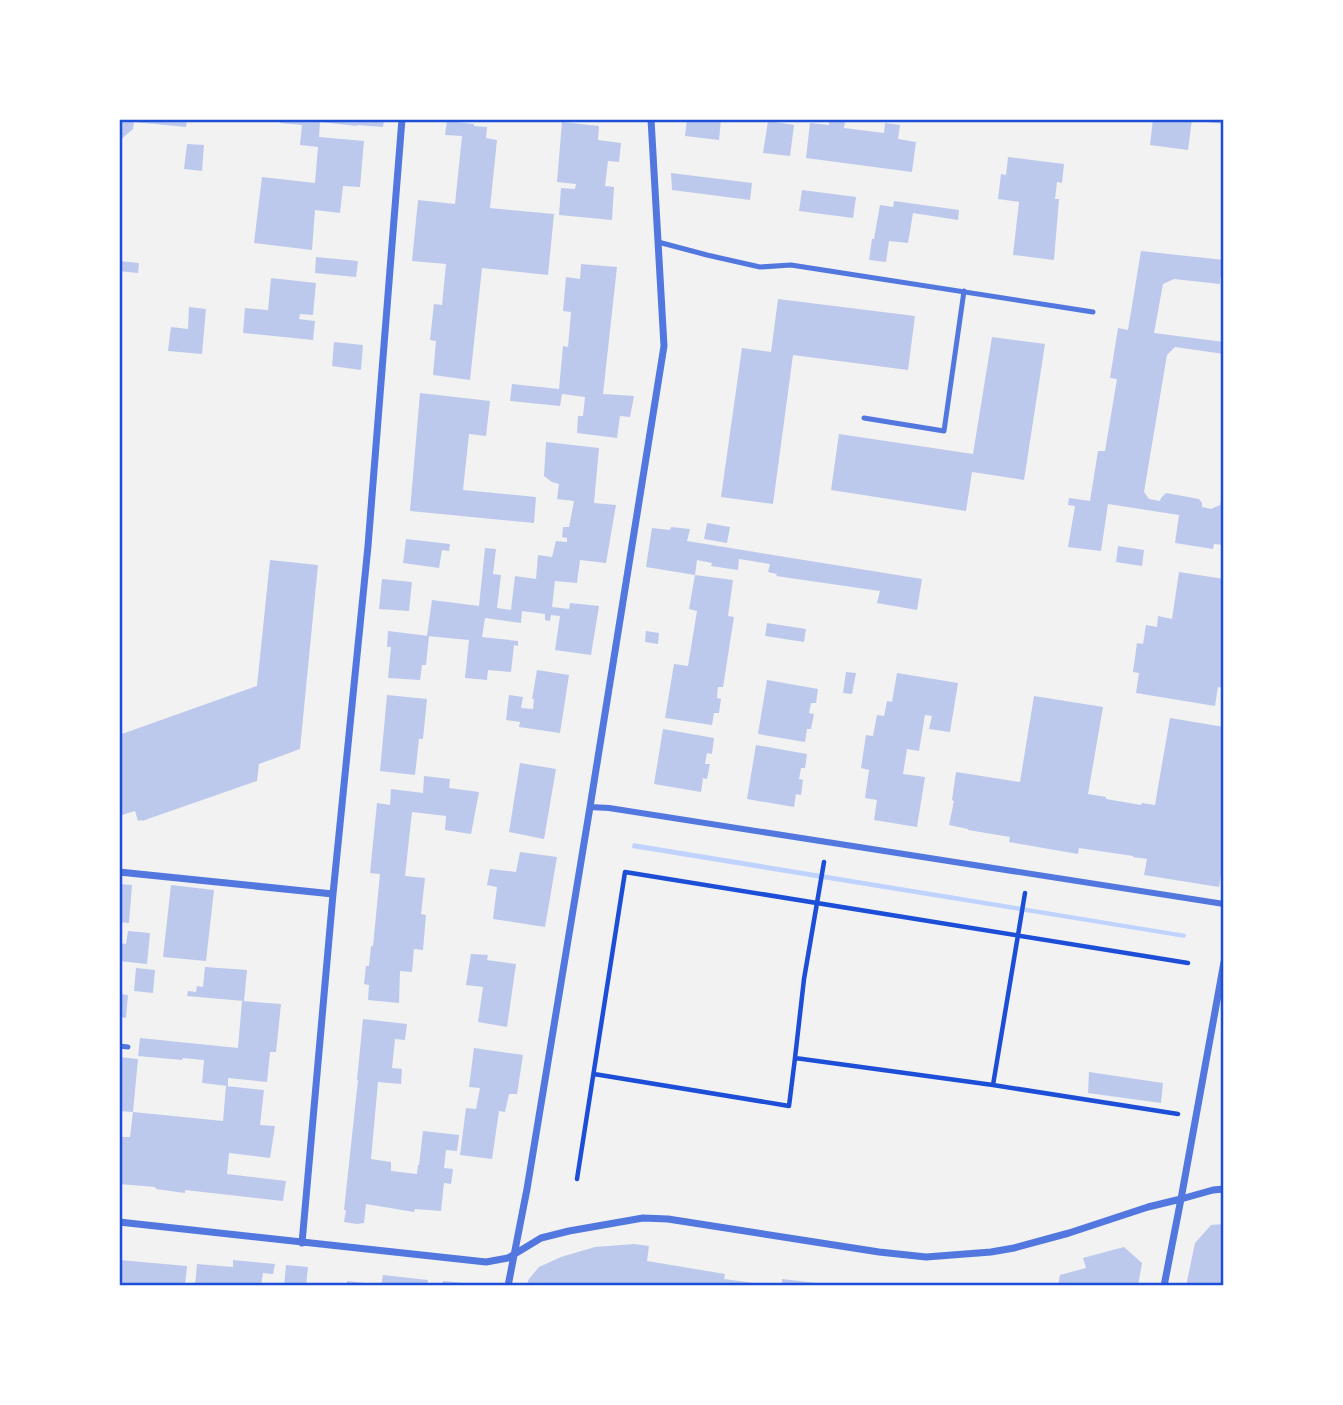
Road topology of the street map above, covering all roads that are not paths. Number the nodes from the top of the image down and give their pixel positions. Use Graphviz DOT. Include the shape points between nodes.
graph roads {
  1 [pos="402,119"];
  2 [pos="651,119"];
  3 [pos="658,242"];
  4 [pos="964,291"];
  5 [pos="1093,312"];
  6 [pos="864,418"];
  7 [pos="590,807"];
  8 [pos="119,872"];
  9 [pos="333,894"];
  10 [pos="1224,904"];
  11 [pos="1224,962"];
  12 [pos="119,1046"];
  13 [pos="128,1047"];
  14 [pos="1224,1189"];
  15 [pos="1181,1199"];
  16 [pos="119,1223"];
  17 [pos="302,1242"];
  18 [pos="515,1255"];
  19 [pos="508,1286"];
  20 [pos="1164,1286"];
  1 -- 9 [label="street" via="368,547"];
  2 -- 3 [label="street"];
  3 -- 4 [label="lane" via="760,267 791,264"];
  3 -- 7 [label="street" via="664,346"];
  4 -- 5 [label="lane"];
  4 -- 6 [label="lane" via="944,431"];
  7 -- 10 [label="street"];
  7 -- 18 [label="street"];
  8 -- 9 [label="street"];
  9 -- 17 [label="street"];
  11 -- 15 [label="street"];
  12 -- 13 [label="lane"];
  14 -- 15 [label="street"];
  15 -- 18 [label="street" via="1037,1243 991,1252 926,1257 643,1218 541,1238"];
  15 -- 20 [label="street"];
  16 -- 17 [label="street"];
  17 -- 18 [label="street" via="486,1262"];
  18 -- 19 [label="street"];
}
